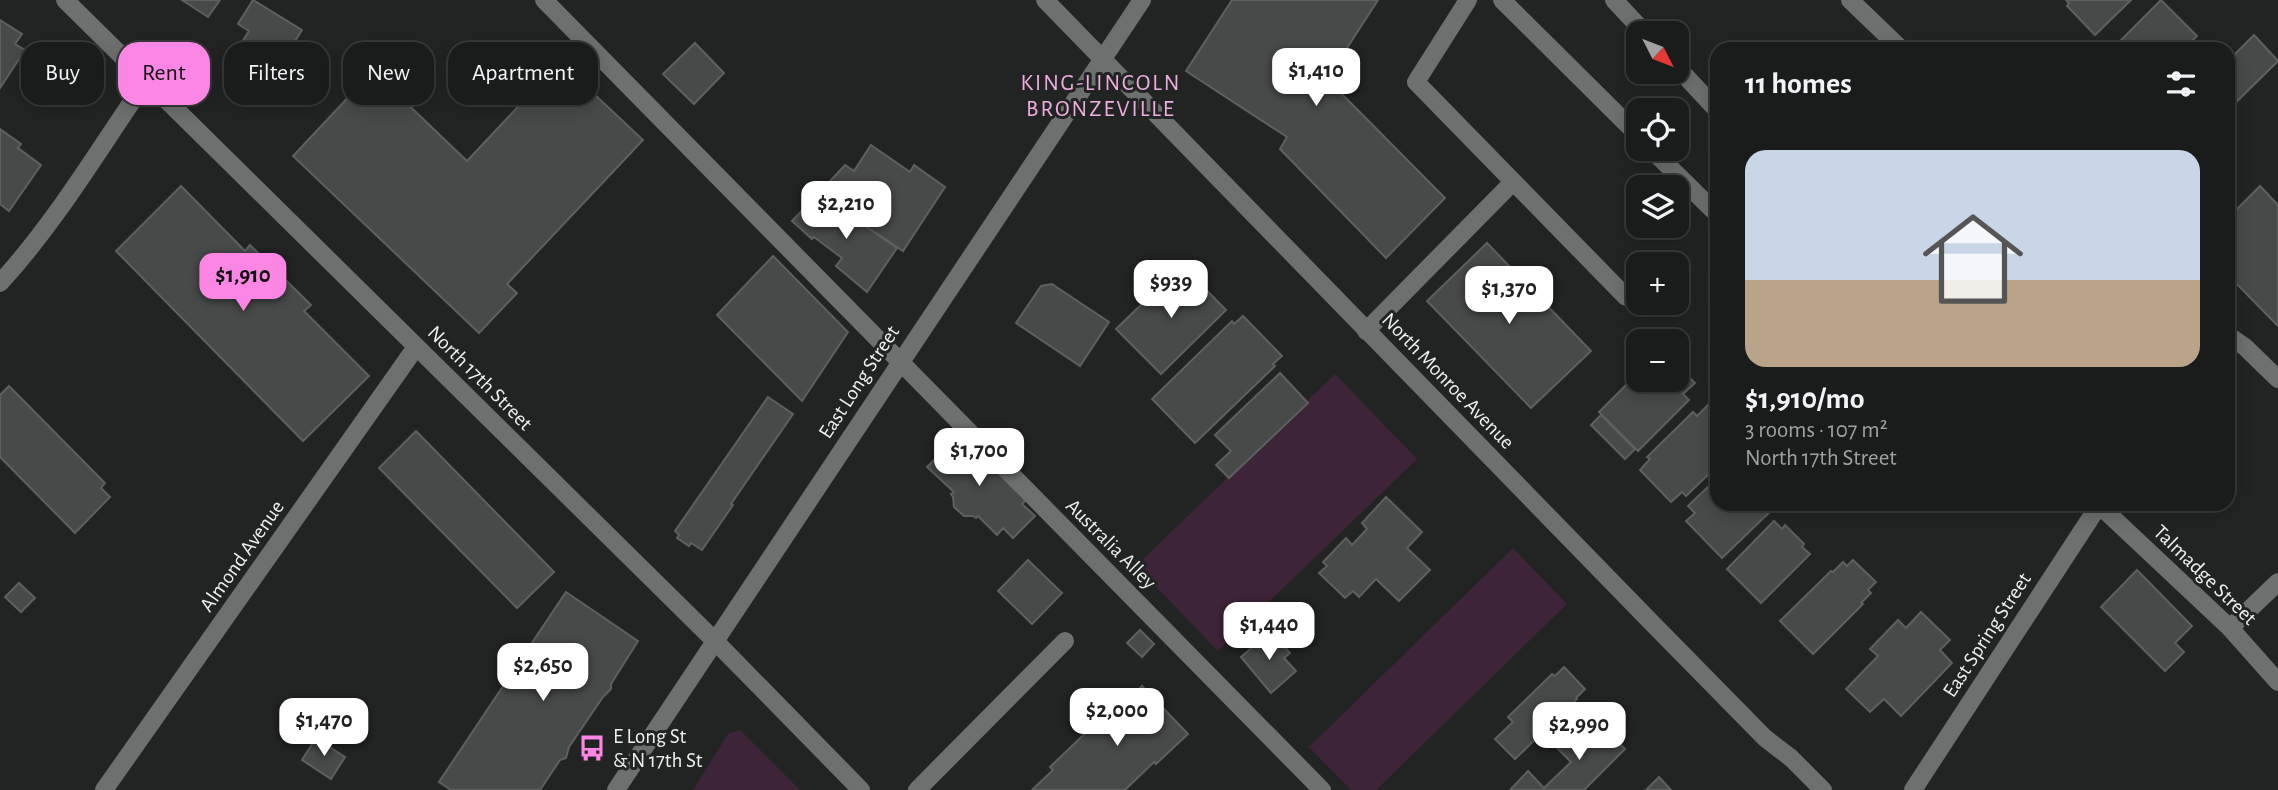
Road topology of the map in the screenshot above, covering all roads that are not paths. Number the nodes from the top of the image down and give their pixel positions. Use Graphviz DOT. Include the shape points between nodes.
graph roads {
  1 [pos="65,0"];
  2 [pos="544,0"];
  3 [pos="1045,0"];
  4 [pos="1142,0"];
  5 [pos="1468,0"];
  6 [pos="1502,0"];
  7 [pos="1614,0"];
  8 [pos="1850,0"];
  9 [pos="1634,21"];
  10 [pos="1894,42"];
  11 [pos="118,53"];
  12 [pos="1103,58"];
  13 [pos="1689,80"];
  14 [pos="1710,102"];
  15 [pos="129,105"];
  16 [pos="170,105"];
  17 [pos="1626,123"];
  18 [pos="1663,161"];
  19 [pos="1513,182"];
  20 [pos="1710,207"];
  21 [pos="0,283"];
  22 [pos="1626,298"];
  23 [pos="1366,331"];
  24 [pos="2235,340"];
  25 [pos="416,347"];
  26 [pos="900,361"];
  27 [pos="2278,379"];
  28 [pos="2094,511"];
  29 [pos="2104,511"];
  30 [pos="2278,582"];
  31 [pos="2230,628"];
  32 [pos="715,641"];
  33 [pos="1065,641"];
  34 [pos="2278,682"];
  35 [pos="104,790"];
  36 [pos="616,790"];
  37 [pos="861,790"];
  38 [pos="917,790"];
  39 [pos="1322,790"];
  40 [pos="1823,790"];
  41 [pos="1913,790"];
  1 -- 11 [label="street, North 17th Street"];
  2 -- 26 [label="street, Australia Alley"];
  3 -- 12 [label="street, North Monroe Avenue"];
  4 -- 12 [label="street, East Long Street"];
  5 -- 19 [label="street" via="1416,82"];
  6 -- 17 [label="street"];
  7 -- 9 [label="street"];
  8 -- 10 [label="street"];
  12 -- 23 [label="street, North Monroe Avenue"];
  12 -- 26 [label="street, East Long Street"];
  13 -- 14 [label="street"];
  15 -- 21 [label="street" via="20,262"];
  16 -- 25 [label="street, North 17th Street"];
  18 -- 20 [label="street"];
  19 -- 22 [label="street"];
  19 -- 23 [label="street"];
  23 -- 40 [label="street, North Monroe Avenue" via="1765,738"];
  24 -- 27 [label="street"];
  25 -- 32 [label="street, North 17th Street"];
  25 -- 35 [label="street, Almond Avenue"];
  26 -- 32 [label="street, East Long Street"];
  26 -- 39 [label="street, Australia Alley"];
  28 -- 41 [label="street, East Spring Street"];
  29 -- 31 [label="street, Talmadge Street"];
  30 -- 31 [label="street"];
  31 -- 34 [label="street, Talmadge Street"];
  32 -- 36 [label="street, East Long Street"];
  32 -- 37 [label="street, North 17th Street"];
  33 -- 38 [label="street"];
}
